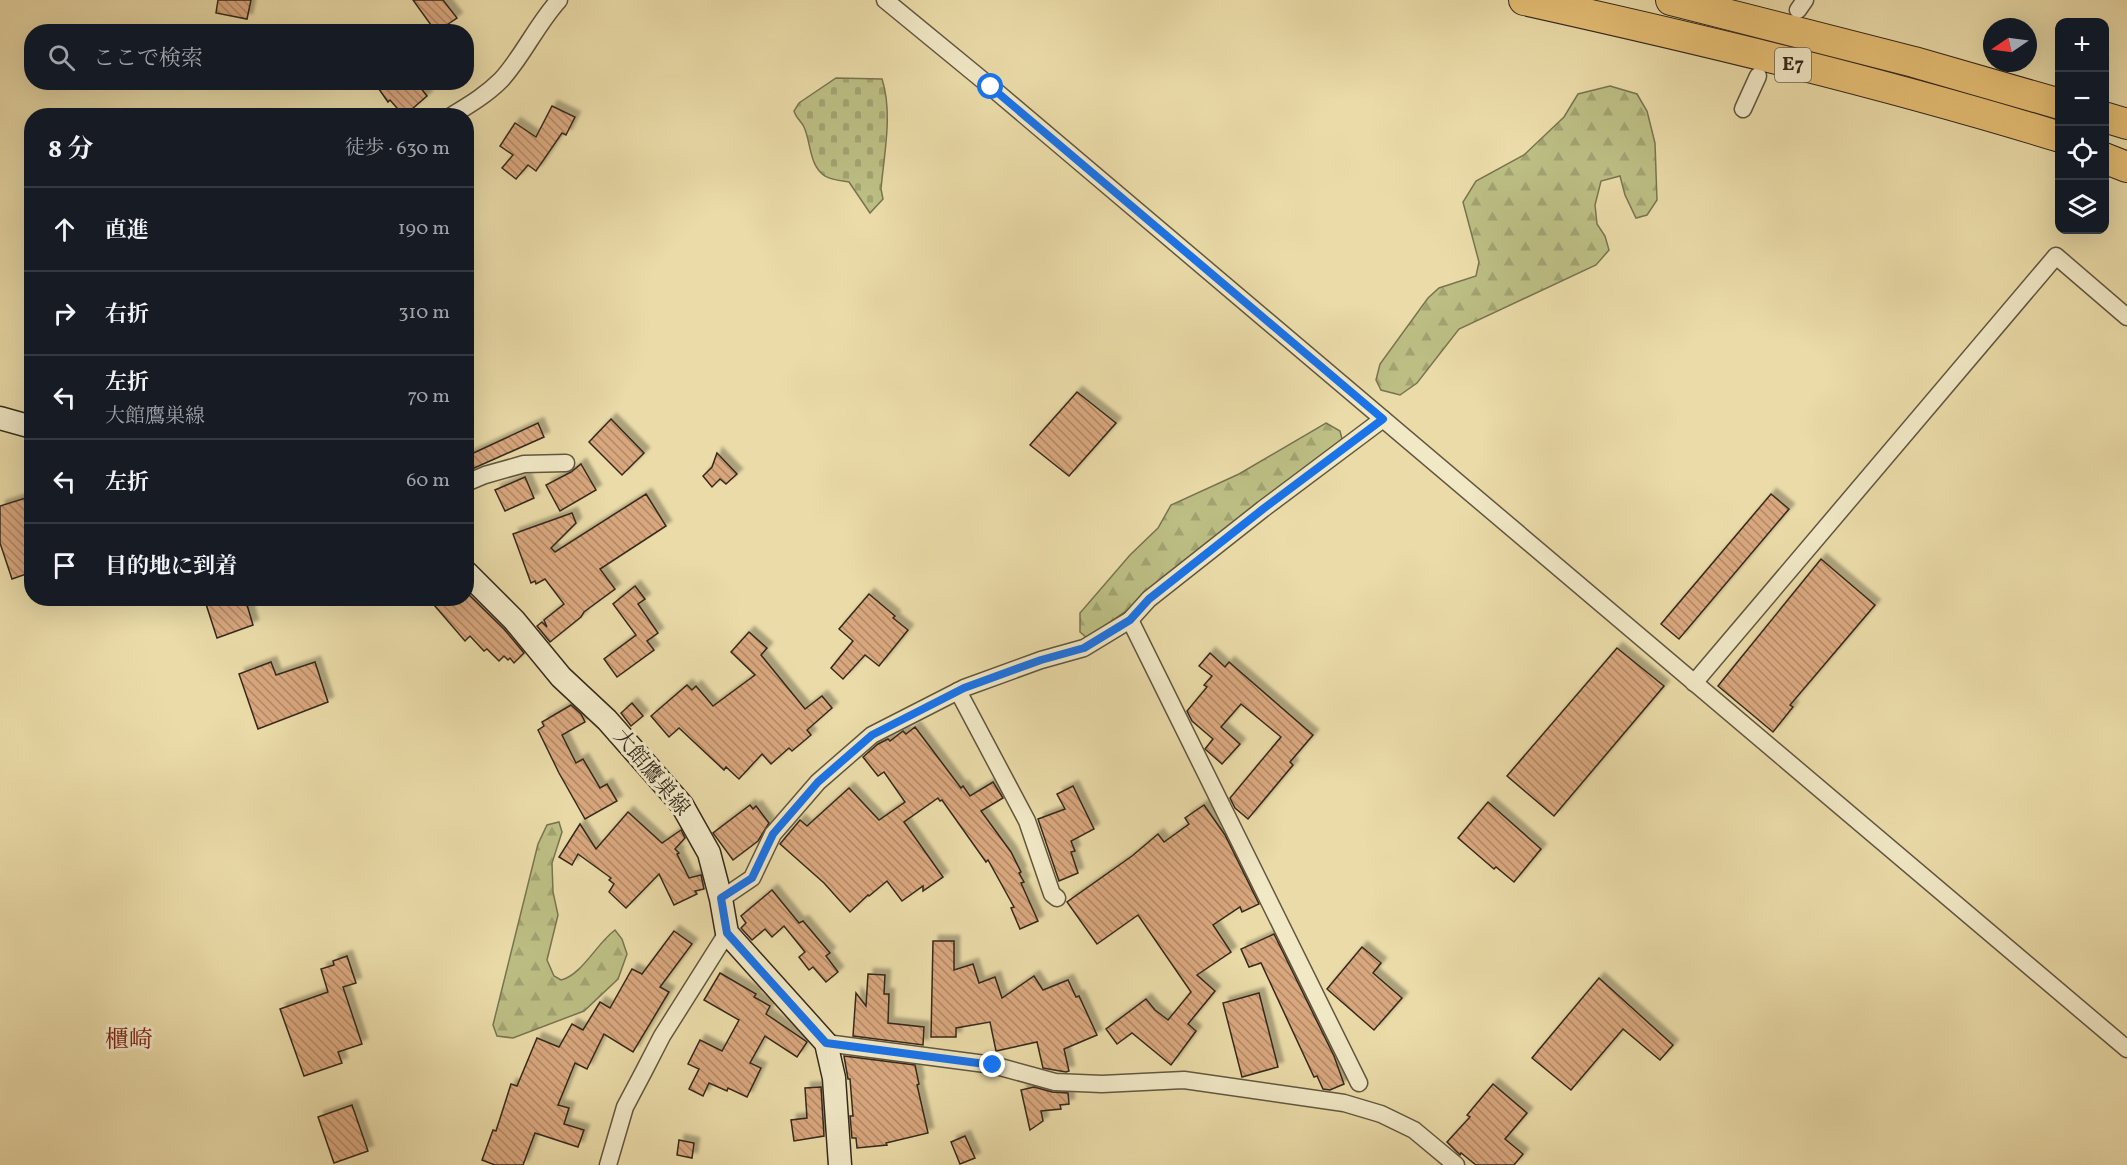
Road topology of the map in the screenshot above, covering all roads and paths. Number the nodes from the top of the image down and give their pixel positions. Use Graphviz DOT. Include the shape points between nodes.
graph roads {
  1 [pos="559,0"];
  2 [pos="885,0"];
  3 [pos="1524,0"];
  4 [pos="1671,0"];
  5 [pos="1758,76"];
  6 [pos="2055,103"];
  7 [pos="464,108"];
  8 [pos="1743,109"];
  9 [pos="2109,119"];
  10 [pos="2127,124"];
  11 [pos="2055,136"];
  12 [pos="2109,152"];
  13 [pos="2127,157"];
  14 [pos="2109,160"];
  15 [pos="2127,167"];
  16 [pos="2127,317"];
  17 [pos="0,418"];
  18 [pos="1383,419"];
  19 [pos="24,425"];
  20 [pos="566,463"];
  21 [pos="474,480"];
  22 [pos="474,580"];
  23 [pos="1130,620"];
  24 [pos="1694,682"];
  25 [pos="958,691"];
  26 [pos="721,898"];
  27 [pos="1057,898"];
  28 [pos="727,933"];
  29 [pos="826,1043"];
  30 [pos="2127,1049"];
  31 [pos="1359,1083"];
  32 [pos="608,1165"];
  33 [pos="840,1165"];
  34 [pos="1456,1165"];
  1 -- 7 [label="street" via="502,78"];
  2 -- 18 [label="street"];
  3 -- 11 [label="highway, E7" via="1909,94"];
  4 -- 6 [label="highway, E7"];
  5 -- 8 [label="street"];
  9 -- 10 [label="highway"];
  12 -- 13 [label="highway"];
  14 -- 15 [label="highway"];
  16 -- 24 [label="street" via="2056,256"];
  17 -- 19 [label="main road"];
  18 -- 23 [label="street" via="1158,592"];
  18 -- 24 [label="street"];
  20 -- 21 [label="street" via="524,464"];
  22 -- 26 [label="main road, 大館鷹巣線" via="682,805 710,853"];
  23 -- 25 [label="street" via="1084,648"];
  23 -- 31 [label="street"];
  24 -- 30 [label="street"];
  25 -- 26 [label="street" via="872,735 826,776 773,834 752,878"];
  25 -- 27 [label="street" via="1027,821 1052,894"];
  26 -- 28 [label="main road, 大館鷹巣線"];
  28 -- 29 [label="main road"];
  28 -- 32 [label="street" via="662,1036 634,1089"];
  29 -- 33 [label="main road" via="834,1078"];
  29 -- 34 [label="street" via="993,1065 1054,1082 1184,1080 1344,1102 1414,1130"];
}
